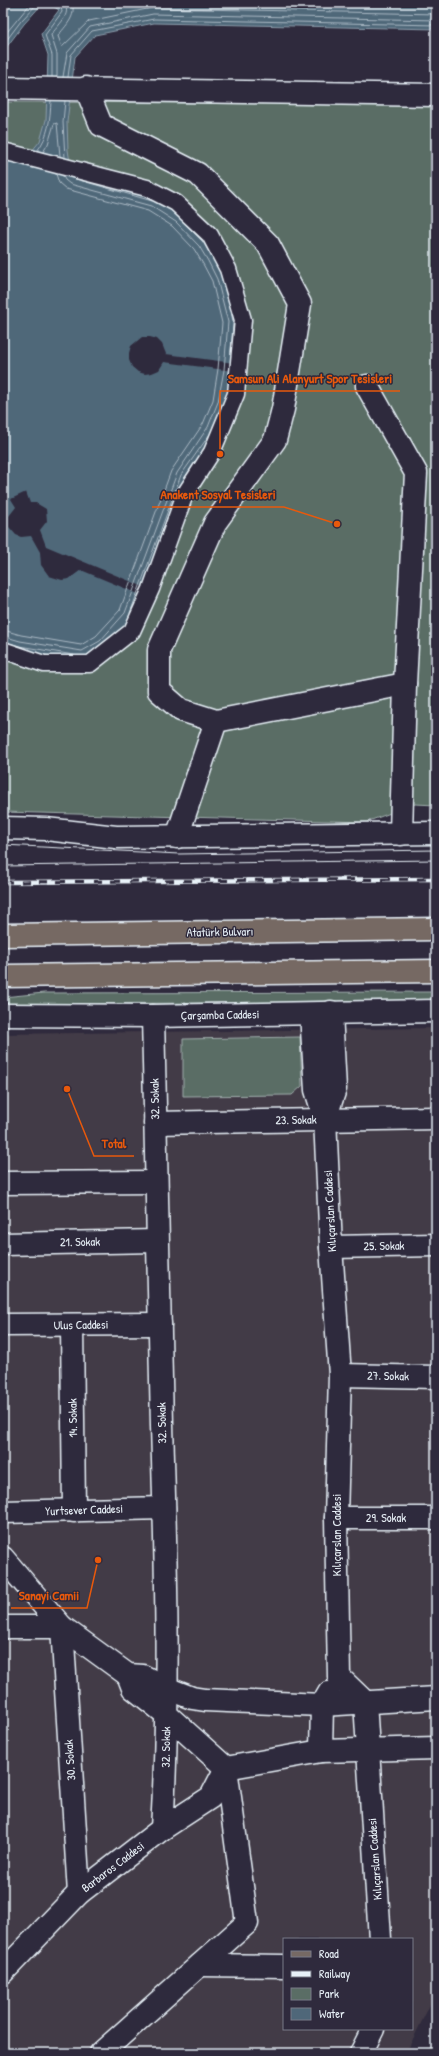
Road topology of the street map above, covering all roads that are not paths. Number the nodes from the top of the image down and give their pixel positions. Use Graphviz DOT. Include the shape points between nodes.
graph roads {
  1 [pos="3,88"];
  2 [pos="86,88"];
  3 [pos="436,94"];
  4 [pos="3,151"];
  5 [pos="367,386"];
  6 [pos="3,650"];
  7 [pos="405,684"];
  8 [pos="216,721"];
  9 [pos="3,828"];
  10 [pos="436,833"];
  11 [pos="401,834"];
  12 [pos="177,837"];
  13 [pos="436,929"];
  14 [pos="3,935"];
  15 [pos="436,971"];
  16 [pos="3,976"];
  17 [pos="436,1011"];
  18 [pos="321,1013"];
  19 [pos="3,1015"];
  20 [pos="153,1016"];
  21 [pos="436,1118"];
  22 [pos="326,1119"];
  23 [pos="155,1123"];
  24 [pos="156,1182"];
  25 [pos="3,1183"];
  26 [pos="157,1241"];
  27 [pos="3,1244"];
  28 [pos="436,1245"];
  29 [pos="331,1247"];
  30 [pos="160,1324"];
  31 [pos="3,1325"];
  32 [pos="72,1326"];
  33 [pos="340,1375"];
  34 [pos="436,1377"];
  35 [pos="164,1508"];
  36 [pos="74,1511"];
  37 [pos="3,1512"];
  38 [pos="336,1518"];
  39 [pos="436,1518"];
  40 [pos="3,1558"];
  41 [pos="3,1627"];
  42 [pos="62,1627"];
  43 [pos="128,1675"];
  44 [pos="339,1677"];
  45 [pos="166,1688"];
  46 [pos="436,1698"];
  47 [pos="365,1702"];
  48 [pos="322,1705"];
  49 [pos="167,1715"];
  50 [pos="436,1748"];
  51 [pos="368,1750"];
  52 [pos="321,1752"];
  53 [pos="226,1768"];
  54 [pos="162,1829"];
  55 [pos="79,1893"];
  56 [pos="380,1938"];
  57 [pos="200,1965"];
  58 [pos="283,1966"];
  59 [pos="3,1972"];
  60 [pos="372,2030"];
  61 [pos="101,2053"];
  62 [pos="361,2053"];
  1 -- 2 [label="street"];
  2 -- 3 [label="street"];
  2 -- 8 [label="street" via="101,125 198,174 268,244 300,304 283,409 275,440 215,523 159,650 159,691 181,710"];
  4 -- 6 [label="street" via="147,188 176,204 210,235 228,269 243,320 236,394 212,452 185,494 151,589 132,631 90,664 44,664"];
  5 -- 7 [label="street" via="416,473"];
  7 -- 8 [label="street"];
  7 -- 11 [label="street"];
  8 -- 12 [label="street"];
  9 -- 12 [label="street" via="46,829 116,837"];
  10 -- 11 [label="street"];
  11 -- 12 [label="street"];
  13 -- 14 [label="main road, Atatürk Bulvarı"];
  15 -- 16 [label="main road"];
  17 -- 18 [label="street, Çarşamba Caddesi"];
  18 -- 20 [label="street, Çarşamba Caddesi"];
  18 -- 22 [label="street, Kılıçarslan Caddesi" via="316,1090"];
  19 -- 20 [label="street, Çarşamba Caddesi"];
  20 -- 23 [label="street, 32. Sokak"];
  21 -- 22 [label="street, 23. Sokak"];
  22 -- 23 [label="street, 23. Sokak"];
  22 -- 29 [label="street, Kılıçarslan Caddesi"];
  23 -- 24 [label="street, 32. Sokak"];
  24 -- 25 [label="street"];
  24 -- 26 [label="street, 32. Sokak"];
  26 -- 27 [label="street, 21. Sokak"];
  26 -- 30 [label="street, 32. Sokak"];
  28 -- 29 [label="street, 25. Sokak"];
  29 -- 33 [label="street, Kılıçarslan Caddesi"];
  30 -- 32 [label="street, Ulus Caddesi"];
  30 -- 35 [label="street, 32. Sokak"];
  31 -- 32 [label="street, Ulus Caddesi"];
  32 -- 36 [label="street, 14. Sokak"];
  33 -- 34 [label="street, 27. Sokak"];
  33 -- 38 [label="street, Kılıçarslan Caddesi"];
  35 -- 36 [label="street, Yurtsever Caddesi"];
  35 -- 45 [label="street, 32. Sokak"];
  36 -- 37 [label="street, Yurtsever Caddesi"];
  38 -- 39 [label="street, 29. Sokak"];
  38 -- 44 [label="street, Kılıçarslan Caddesi"];
  40 -- 42 [label="street"];
  41 -- 42 [label="street"];
  42 -- 43 [label="street"];
  42 -- 55 [label="street, 30. Sokak"];
  43 -- 45 [label="street" via="143,1676"];
  43 -- 49 [label="street" via="133,1688"];
  44 -- 47 [label="street"];
  44 -- 48 [label="street"];
  45 -- 48 [label="street" via="205,1700"];
  45 -- 49 [label="street, 32. Sokak"];
  46 -- 47 [label="street"];
  47 -- 48 [label="street"];
  47 -- 51 [label="street, Kılıçarslan Caddesi"];
  48 -- 52 [label="street"];
  49 -- 53 [label="street"];
  49 -- 54 [label="street, 32. Sokak"];
  50 -- 51 [label="street"];
  51 -- 52 [label="street"];
  51 -- 56 [label="street, Kılıçarslan Caddesi"];
  52 -- 53 [label="street"];
  53 -- 54 [label="street, Barbaros Caddesi" via="211,1797"];
  53 -- 57 [label="street" via="247,1923"];
  54 -- 55 [label="street, Barbaros Caddesi"];
  55 -- 59 [label="street, Barbaros Caddesi"];
  57 -- 58 [label="street"];
  57 -- 61 [label="street"];
  60 -- 62 [label="street"];
}
